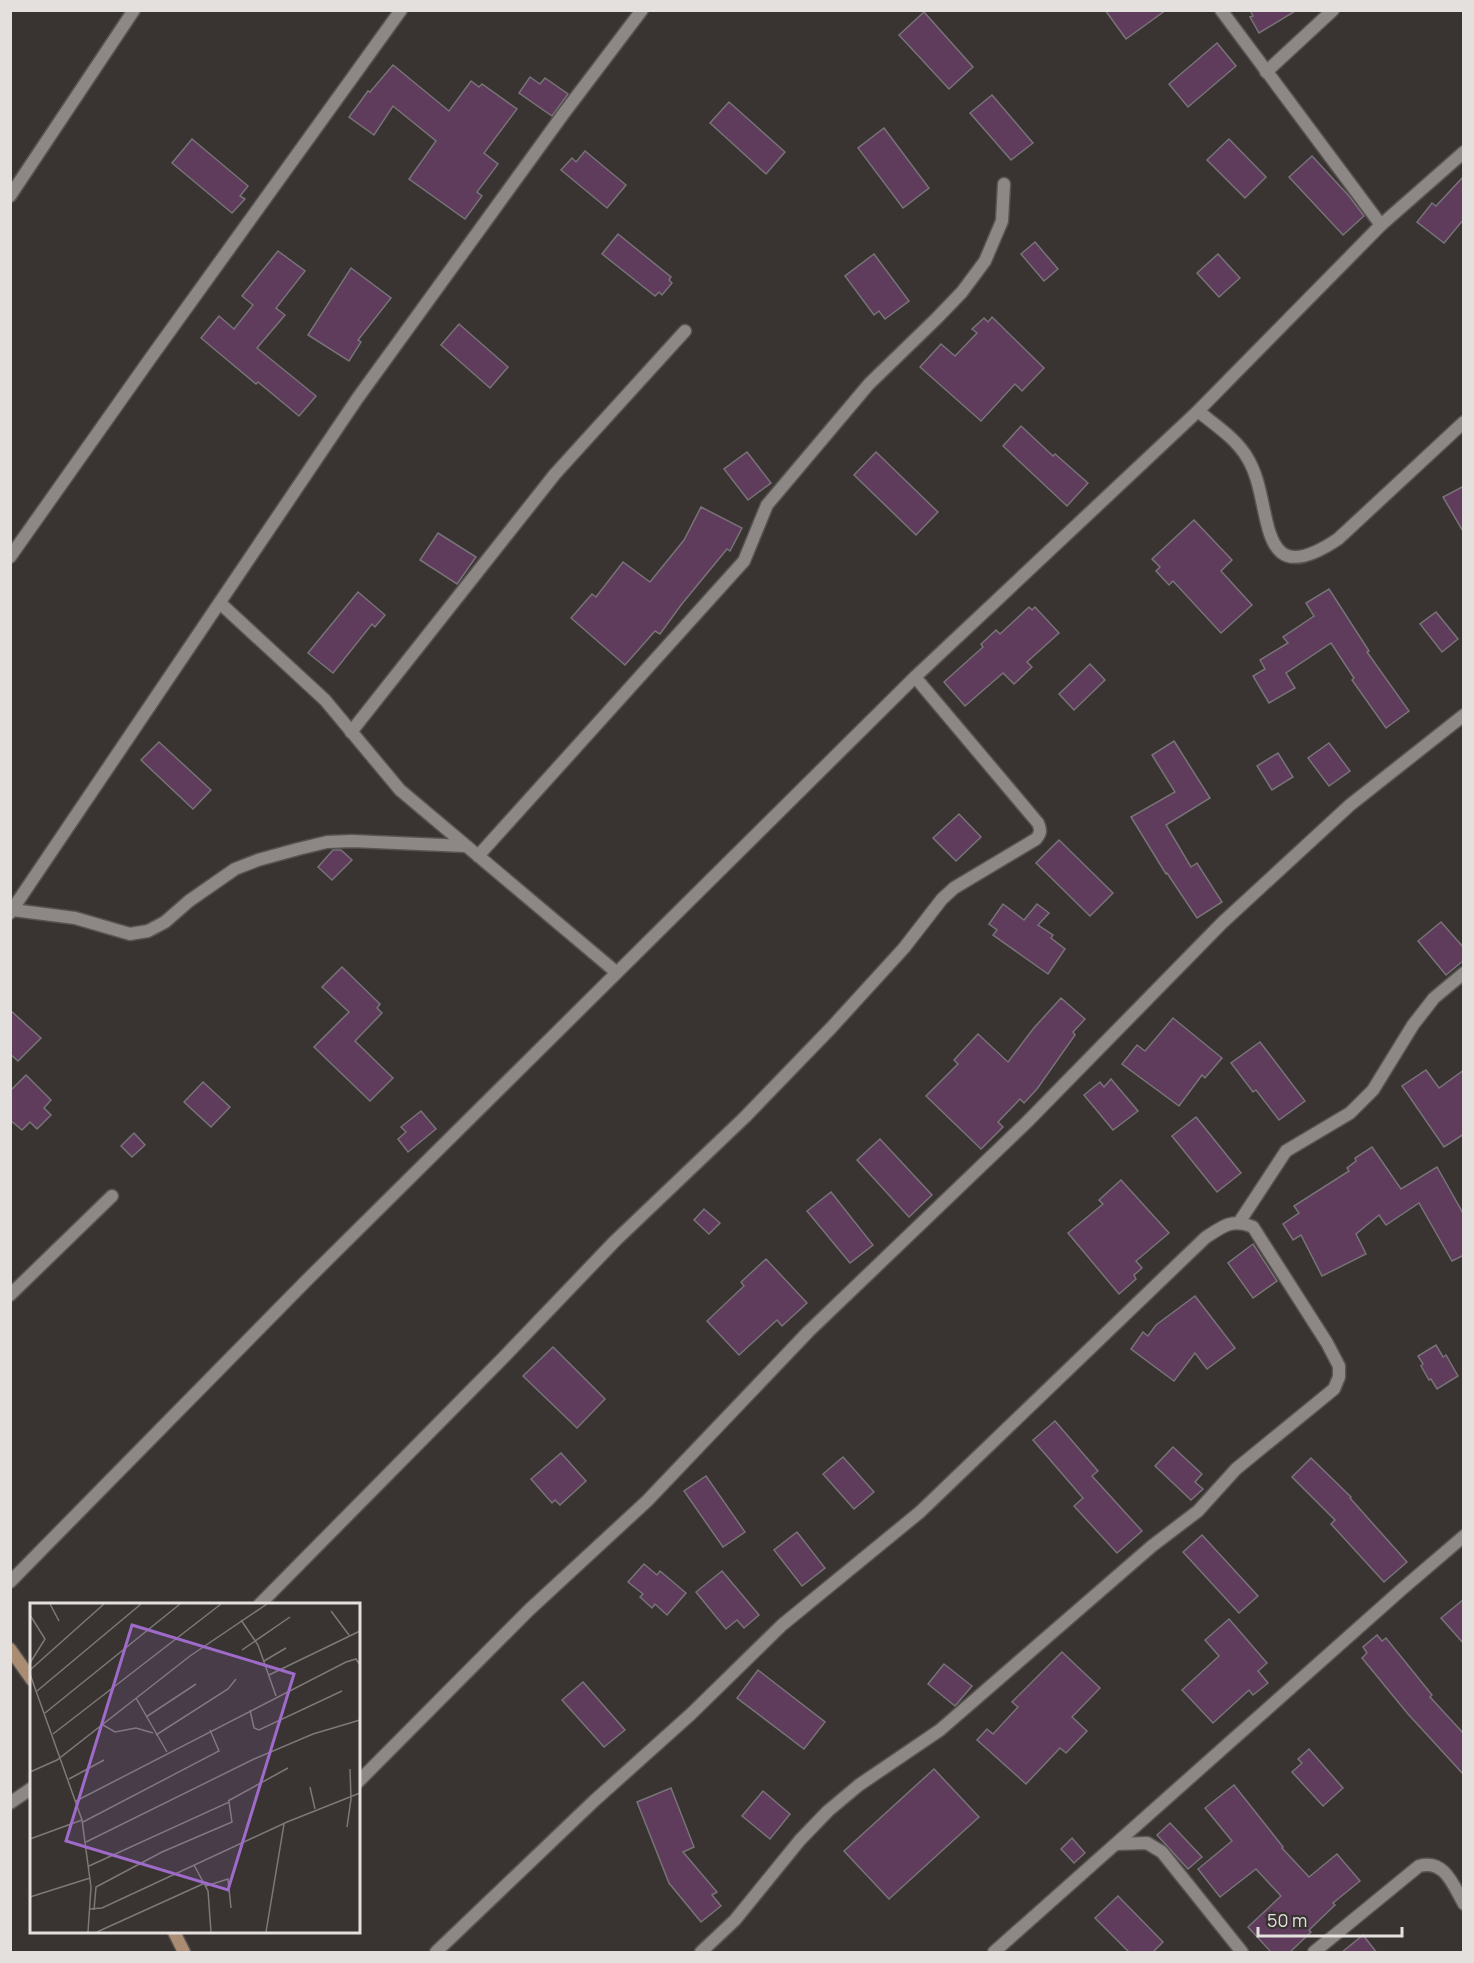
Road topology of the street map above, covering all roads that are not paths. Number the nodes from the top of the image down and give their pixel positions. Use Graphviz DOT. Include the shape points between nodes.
graph roads {
  1 [pos="134,10"];
  2 [pos="401,10"];
  3 [pos="642,10"];
  4 [pos="1221,10"];
  5 [pos="1333,10"];
  6 [pos="1266,72"];
  7 [pos="1464,152"];
  8 [pos="1004,184"];
  9 [pos="10,196"];
  10 [pos="1381,225"];
  11 [pos="685,331"];
  12 [pos="1198,411"];
  13 [pos="1464,422"];
  14 [pos="10,557"];
  15 [pos="220,603"];
  16 [pos="915,677"];
  17 [pos="1464,715"];
  18 [pos="351,732"];
  19 [pos="465,846"];
  20 [pos="478,856"];
  21 [pos="12,911"];
  22 [pos="616,972"];
  23 [pos="1464,973"];
  24 [pos="112,1196"];
  25 [pos="1240,1221"];
  26 [pos="10,1295"];
  27 [pos="1464,1536"];
  28 [pos="10,1582"];
  29 [pos="262,1603"];
  30 [pos="10,1649"];
  31 [pos="30,1677"];
  32 [pos="360,1780"];
  33 [pos="30,1789"];
  34 [pos="10,1803"];
  35 [pos="1118,1844"];
  36 [pos="1464,1904"];
  37 [pos="174,1933"];
  38 [pos="184,1953"];
  39 [pos="436,1953"];
  40 [pos="701,1953"];
  41 [pos="994,1953"];
  42 [pos="1242,1953"];
  43 [pos="1314,1953"];
  1 -- 9 [label="street"];
  2 -- 14 [label="street"];
  3 -- 15 [label="street" via="357,399"];
  4 -- 6 [label="street"];
  5 -- 6 [label="street"];
  6 -- 10 [label="street"];
  7 -- 10 [label="street"];
  8 -- 20 [label="street" via="1002,221 985,261 962,292 869,384 768,505 744,561"];
  10 -- 12 [label="street"];
  11 -- 18 [label="street" via="555,474"];
  12 -- 13 [label="street" via="1239,446 1249,460 1275,546 1285,556 1300,558 1320,552 1338,539"];
  12 -- 16 [label="street"];
  15 -- 18 [label="street" via="325,700"];
  15 -- 21 [label="street"];
  16 -- 22 [label="street"];
  16 -- 29 [label="street" via="1038,823 1040,834 942,899 831,1029 615,1241"];
  17 -- 32 [label="street" via="1350,805 1222,923 1027,1122 808,1332 647,1501 529,1610"];
  18 -- 19 [label="street" via="400,790"];
  19 -- 20 [label="street"];
  19 -- 21 [label="street" via="352,841 298,849 235,869 189,900 165,922 130,934 75,918"];
  20 -- 22 [label="street"];
  22 -- 28 [label="street"];
  23 -- 25 [label="street" via="1434,998 1373,1090 1350,1113 1286,1151"];
  24 -- 26 [label="street"];
  25 -- 39 [label="street" via="1205,1238 920,1512 782,1625"];
  25 -- 40 [label="street" via="1253,1227 1340,1366 1334,1389 1236,1469 1198,1511 1152,1546 940,1730 828,1811 735,1920"];
  27 -- 35 [label="street"];
  30 -- 31 [label="street"];
  33 -- 34 [label="street"];
  35 -- 41 [label="street"];
  35 -- 42 [label="street" via="1147,1843 1162,1852"];
  36 -- 43 [label="street" via="1440,1867 1429,1863 1419,1866"];
  37 -- 38 [label="street"];
}
